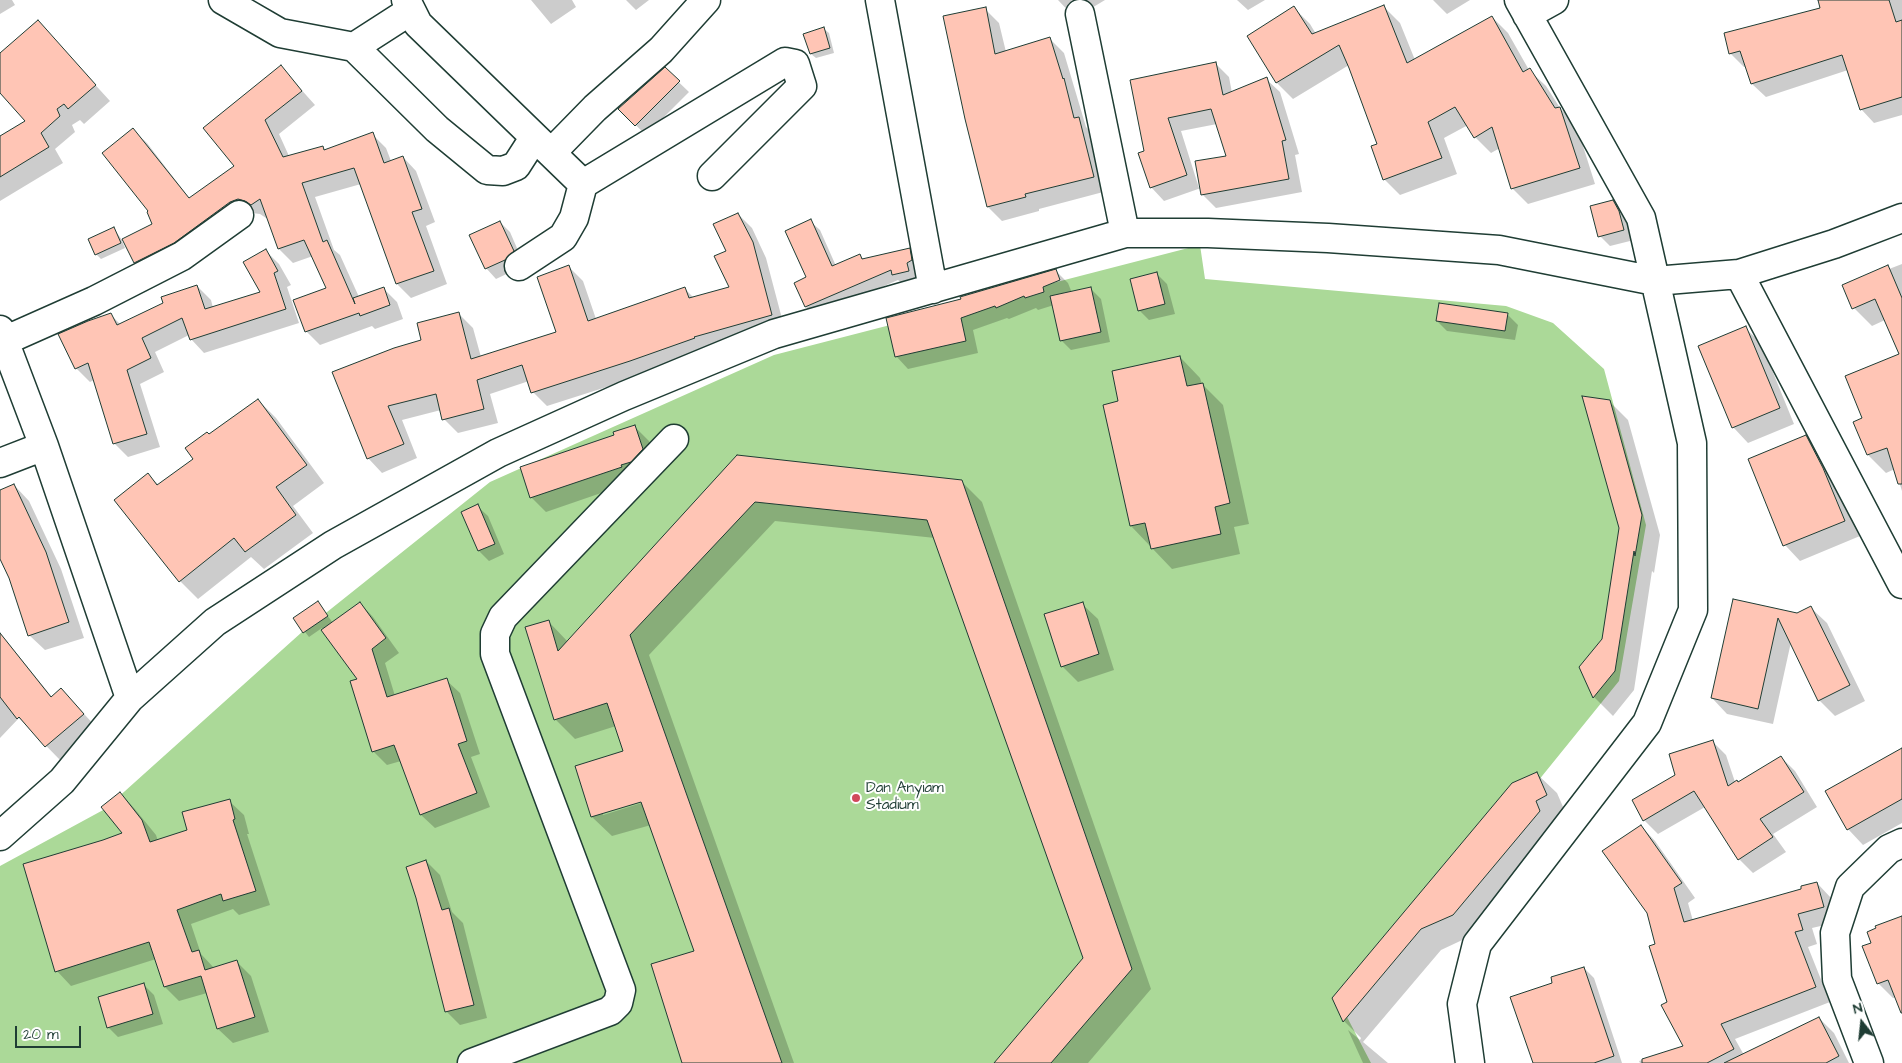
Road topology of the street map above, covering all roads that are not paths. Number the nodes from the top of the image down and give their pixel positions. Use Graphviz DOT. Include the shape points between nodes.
graph roads {
  1 [pos="223,0"];
  2 [pos="706,0"];
  3 [pos="880,0"];
  4 [pos="1554,0"];
  5 [pos="408,5"];
  6 [pos="1523,7"];
  7 [pos="1080,14"];
  8 [pos="354,47"];
  9 [pos="542,145"];
  10 [pos="712,176"];
  11 [pos="583,184"];
  12 [pos="239,215"];
  13 [pos="1902,218"];
  14 [pos="1125,233"];
  15 [pos="519,266"];
  16 [pos="1739,274"];
  17 [pos="1655,281"];
  18 [pos="933,290"];
  19 [pos="2,335"];
  20 [pos="674,439"];
  21 [pos="44,446"];
  22 [pos="0,463"];
  23 [pos="1893,544"];
  24 [pos="1902,584"];
  25 [pos="130,698"];
  26 [pos="0,836"];
  27 [pos="1902,843"];
  28 [pos="472,1063"];
  29 [pos="1470,1063"];
  30 [pos="1869,1063"];
  1 -- 8 [label="street" via="280,33"];
  2 -- 9 [label="street" via="661,50 595,108"];
  3 -- 18 [label="street"];
  4 -- 6 [label="street"];
  5 -- 8 [label="street"];
  5 -- 9 [label="street" via="418,24"];
  6 -- 17 [label="street" via="1641,218"];
  7 -- 14 [label="street"];
  8 -- 9 [label="street" via="436,129 487,170 503,171 516,166"];
  9 -- 11 [label="street"];
  10 -- 11 [label="street" via="802,86 796,64 785,62"];
  11 -- 15 [label="street" via="574,218 563,236"];
  12 -- 19 [label="street" via="182,256 94,301"];
  13 -- 16 [label="street"];
  14 -- 17 [label="street" via="1328,238 1499,250"];
  14 -- 18 [label="street"];
  16 -- 17 [label="street"];
  16 -- 23 [label="street"];
  17 -- 29 [label="street" via="1692,443 1693,610 1647,722 1477,944 1462,1004"];
  18 -- 25 [label="street" via="774,334 498,453 333,545 215,622"];
  19 -- 21 [label="street"];
  20 -- 28 [label="street" via="503,617 495,634 495,654 621,990 618,1003 610,1011"];
  21 -- 22 [label="street"];
  21 -- 25 [label="street"];
  23 -- 24 [label="street"];
  25 -- 26 [label="street" via="62,782"];
  27 -- 30 [label="street" via="1890,849 1850,887 1835,934 1837,979"];
}
